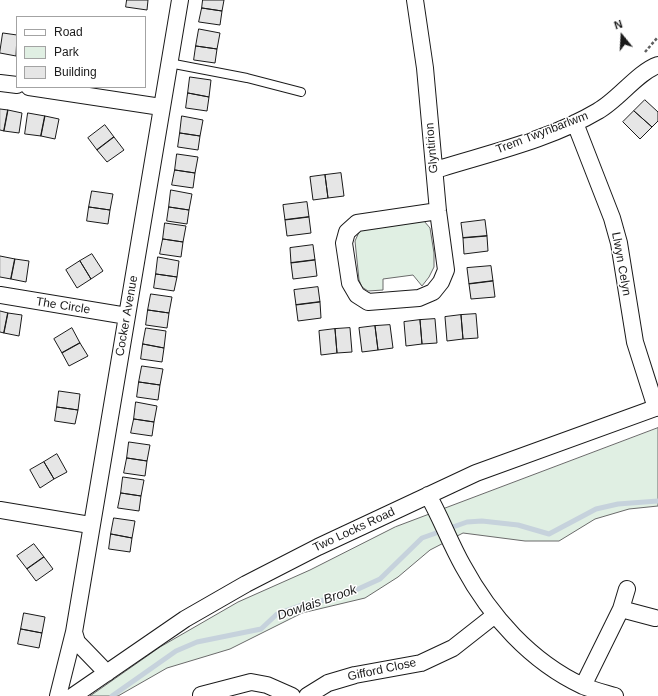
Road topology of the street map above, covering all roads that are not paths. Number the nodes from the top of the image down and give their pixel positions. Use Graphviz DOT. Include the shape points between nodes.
graph roads {
  1 [pos="180,0"];
  2 [pos="415,0"];
  3 [pos="169,63"];
  4 [pos="658,65"];
  5 [pos="0,83"];
  6 [pos="16,85"];
  7 [pos="36,88"];
  8 [pos="301,92"];
  9 [pos="161,107"];
  10 [pos="575,123"];
  11 [pos="434,168"];
  12 [pos="438,211"];
  13 [pos="0,295"];
  14 [pos="127,316"];
  15 [pos="657,407"];
  16 [pos="428,495"];
  17 [pos="0,510"];
  18 [pos="90,525"];
  19 [pos="626,589"];
  20 [pos="621,609"];
  21 [pos="495,615"];
  22 [pos="655,618"];
  23 [pos="74,632"];
  24 [pos="107,673"];
  25 [pos="583,686"];
  26 [pos="201,695"];
  27 [pos="58,696"];
  28 [pos="73,696"];
  29 [pos="292,696"];
  30 [pos="307,696"];
  31 [pos="615,696"];
  1 -- 3 [label="street, Cocker Avenue"];
  2 -- 11 [label="street, Glyntirion" via="425,68"];
  3 -- 8 [label="lane" via="247,78"];
  3 -- 9 [label="street, Cocker Avenue"];
  4 -- 10 [label="street, Trem Twynbarlwm" via="600,110"];
  5 -- 6 [label="street"];
  7 -- 9 [label="street"];
  9 -- 14 [label="street, Cocker Avenue"];
  10 -- 11 [label="street, Trem Twynbarlwm" via="526,142 442,168"];
  10 -- 15 [label="street, Llwyn Celyn" via="612,218 619,243 636,342"];
  11 -- 12 [label="street, Glyntirion"];
  12 -- 12 [label="street, Glyntirion" via="446,270 433,292 419,298 368,302 357,295 350,284 344,243 347,232 357,223"];
  13 -- 14 [label="street, The Circle"];
  14 -- 18 [label="street, Cocker Avenue"];
  15 -- 16 [label="street, Two Locks Road" via="476,473"];
  16 -- 21 [label="street" via="462,565"];
  16 -- 24 [label="street, Two Locks Road" via="246,584 185,619"];
  17 -- 18 [label="street"];
  18 -- 23 [label="street, Cocker Avenue"];
  19 -- 20 [label="street"];
  20 -- 22 [label="street"];
  20 -- 25 [label="street"];
  21 -- 25 [label="street" via="519,642 547,665"];
  21 -- 30 [label="street, Gifford Close" via="453,648 421,663 328,682"];
  23 -- 24 [label="street" via="77,642"];
  23 -- 27 [label="street, Cocker Avenue"];
  24 -- 28 [label="street, Two Locks Road"];
  25 -- 31 [label="street"];
  26 -- 29 [label="street" via="251,682 267,685"];
}
